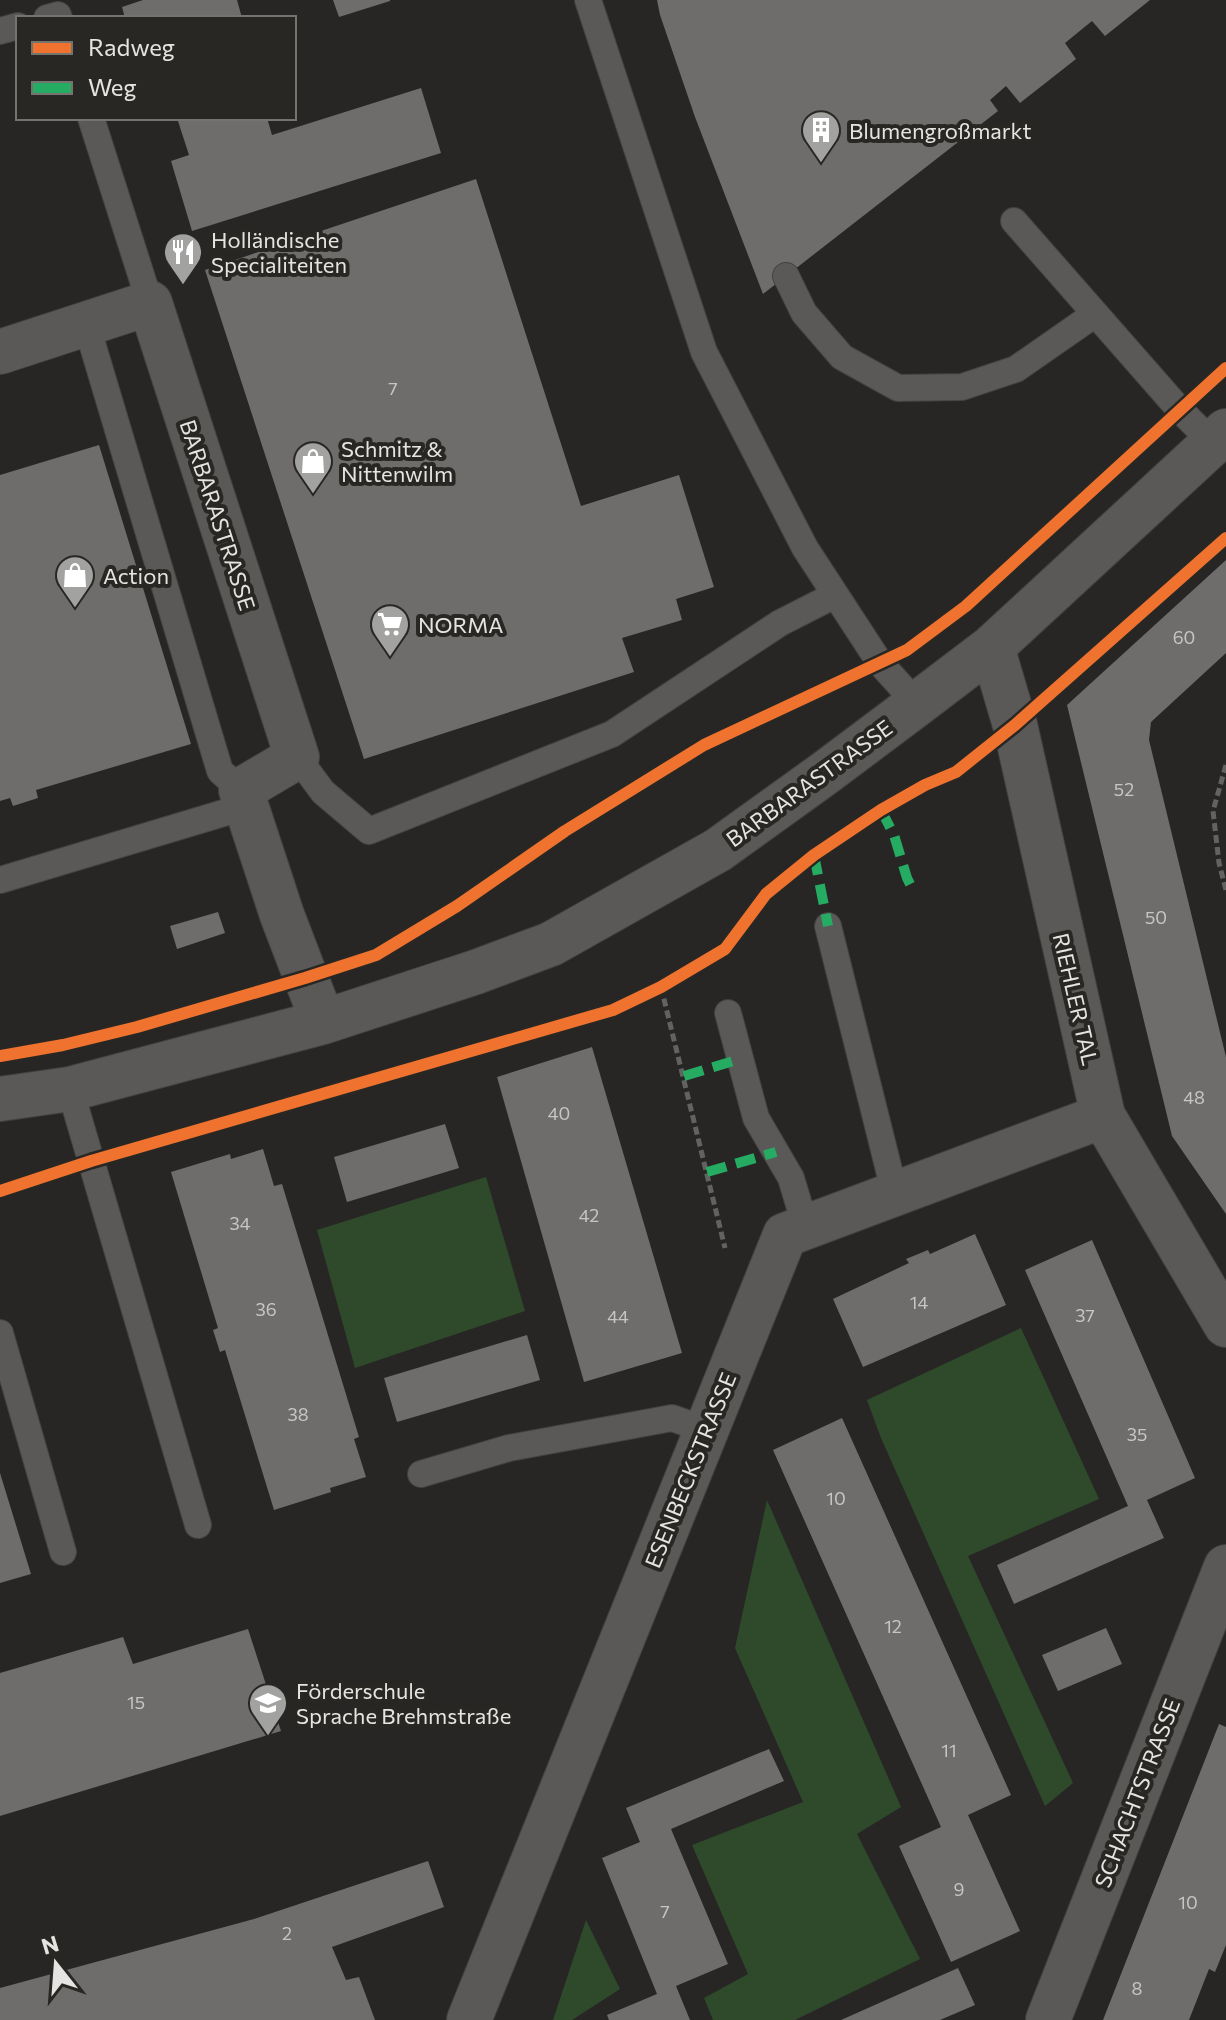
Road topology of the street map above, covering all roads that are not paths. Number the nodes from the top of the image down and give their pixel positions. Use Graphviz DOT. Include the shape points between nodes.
graph roads {
  1 [pos="588,0"];
  2 [pos="92,120"];
  3 [pos="1014,221"];
  4 [pos="786,276"];
  5 [pos="150,303"];
  6 [pos="1095,314"];
  7 [pos="86,323"];
  8 [pos="0,352"];
  9 [pos="1220,437"];
  10 [pos="835,595"];
  11 [pos="992,647"];
  12 [pos="917,704"];
  13 [pos="297,757"];
  14 [pos="244,798"];
  15 [pos="0,880"];
  16 [pos="828,926"];
  17 [pos="728,1013"];
  18 [pos="323,1022"];
  19 [pos="70,1089"];
  20 [pos="0,1099"];
  21 [pos="1103,1116"];
  22 [pos="895,1194"];
  23 [pos="806,1228"];
  24 [pos="1226,1325"];
  25 [pos="0,1333"];
  26 [pos="706,1430"];
  27 [pos="421,1474"];
  28 [pos="198,1525"];
  29 [pos="63,1552"];
  30 [pos="1226,1567"];
  31 [pos="469,2020"];
  32 [pos="1048,2020"];
  1 -- 10 [label="lane" via="704,352 805,548"];
  2 -- 5 [label="lane, BARBARASTRASSE"];
  3 -- 6 [label="lane"];
  4 -- 6 [label="lane" via="804,313 842,357 898,388 962,387 1016,369"];
  5 -- 7 [label="street"];
  5 -- 13 [label="street, BARBARASTRASSE"];
  6 -- 9 [label="lane" via="1179,409"];
  7 -- 8 [label="street"];
  7 -- 14 [label="lane" via="220,771"];
  9 -- 11 [label="street, BARBARASTRASSE"];
  10 -- 12 [label="lane" via="880,663"];
  10 -- 13 [label="lane" via="780,623 612,734 369,831 323,792"];
  11 -- 12 [label="street, BARBARASTRASSE"];
  11 -- 21 [label="street, RIEHLER TAL" via="1015,725"];
  12 -- 18 [label="street, BARBARASTRASSE" via="718,850 551,944"];
  13 -- 14 [label="street"];
  14 -- 15 [label="lane"];
  14 -- 18 [label="street"];
  16 -- 22 [label="lane"];
  17 -- 23 [label="lane" via="756,1118 791,1178"];
  18 -- 19 [label="street, BARBARASTRASSE"];
  19 -- 20 [label="street, BARBARASTRASSE"];
  19 -- 28 [label="lane"];
  21 -- 22 [label="street, ESENBECKSTRASSE"];
  21 -- 24 [label="street, RIEHLER TAL"];
  22 -- 23 [label="street, ESENBECKSTRASSE"];
  23 -- 26 [label="street, ESENBECKSTRASSE" via="785,1235"];
  25 -- 29 [label="lane"];
  26 -- 27 [label="lane" via="672,1418 509,1448"];
  26 -- 31 [label="street, ESENBECKSTRASSE"];
  30 -- 32 [label="street, SCHACHTSTRASSE"];
}
